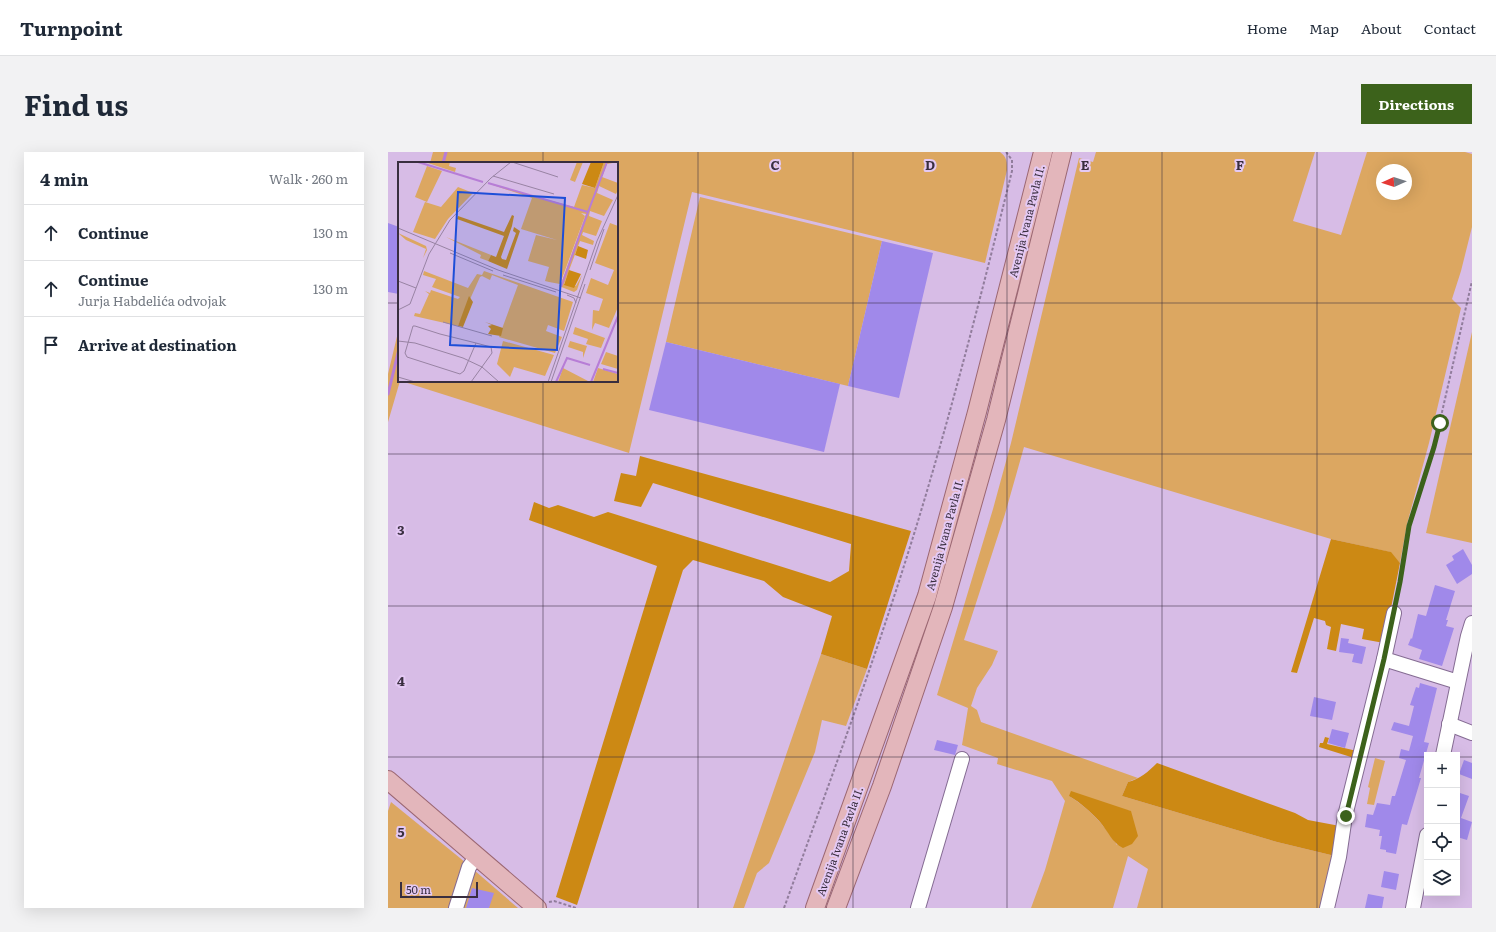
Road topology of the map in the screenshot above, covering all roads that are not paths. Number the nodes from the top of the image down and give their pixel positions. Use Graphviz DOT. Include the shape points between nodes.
graph roads {
  1 [pos="1043,152"];
  2 [pos="1062,152"];
  3 [pos="1394,614"];
  4 [pos="1472,623"];
  5 [pos="1384,659"];
  6 [pos="1458,682"];
  7 [pos="1449,724"];
  8 [pos="1472,733"];
  9 [pos="1444,752"];
  10 [pos="962,759"];
  11 [pos="388,780"];
  12 [pos="470,850"];
  13 [pos="1424,851"];
  14 [pos="534,906"];
  15 [pos="456,908"];
  16 [pos="815,908"];
  17 [pos="836,908"];
  18 [pos="918,908"];
  19 [pos="1327,908"];
  20 [pos="1413,908"];
  1 -- 16 [label="main road, Avenija Ivana Pavla II." via="927,596"];
  2 -- 17 [label="main road, Avenija Ivana Pavla II." via="996,420 943,607 882,786"];
  3 -- 5 [label="street"];
  4 -- 6 [label="street"];
  5 -- 6 [label="street"];
  5 -- 19 [label="street" via="1346,816"];
  6 -- 7 [label="street"];
  7 -- 8 [label="street"];
  7 -- 9 [label="street"];
  10 -- 18 [label="street"];
  11 -- 12 [label="main road"];
  12 -- 14 [label="main road"];
  12 -- 15 [label="street" via="469,867"];
  13 -- 20 [label="street"];
}
